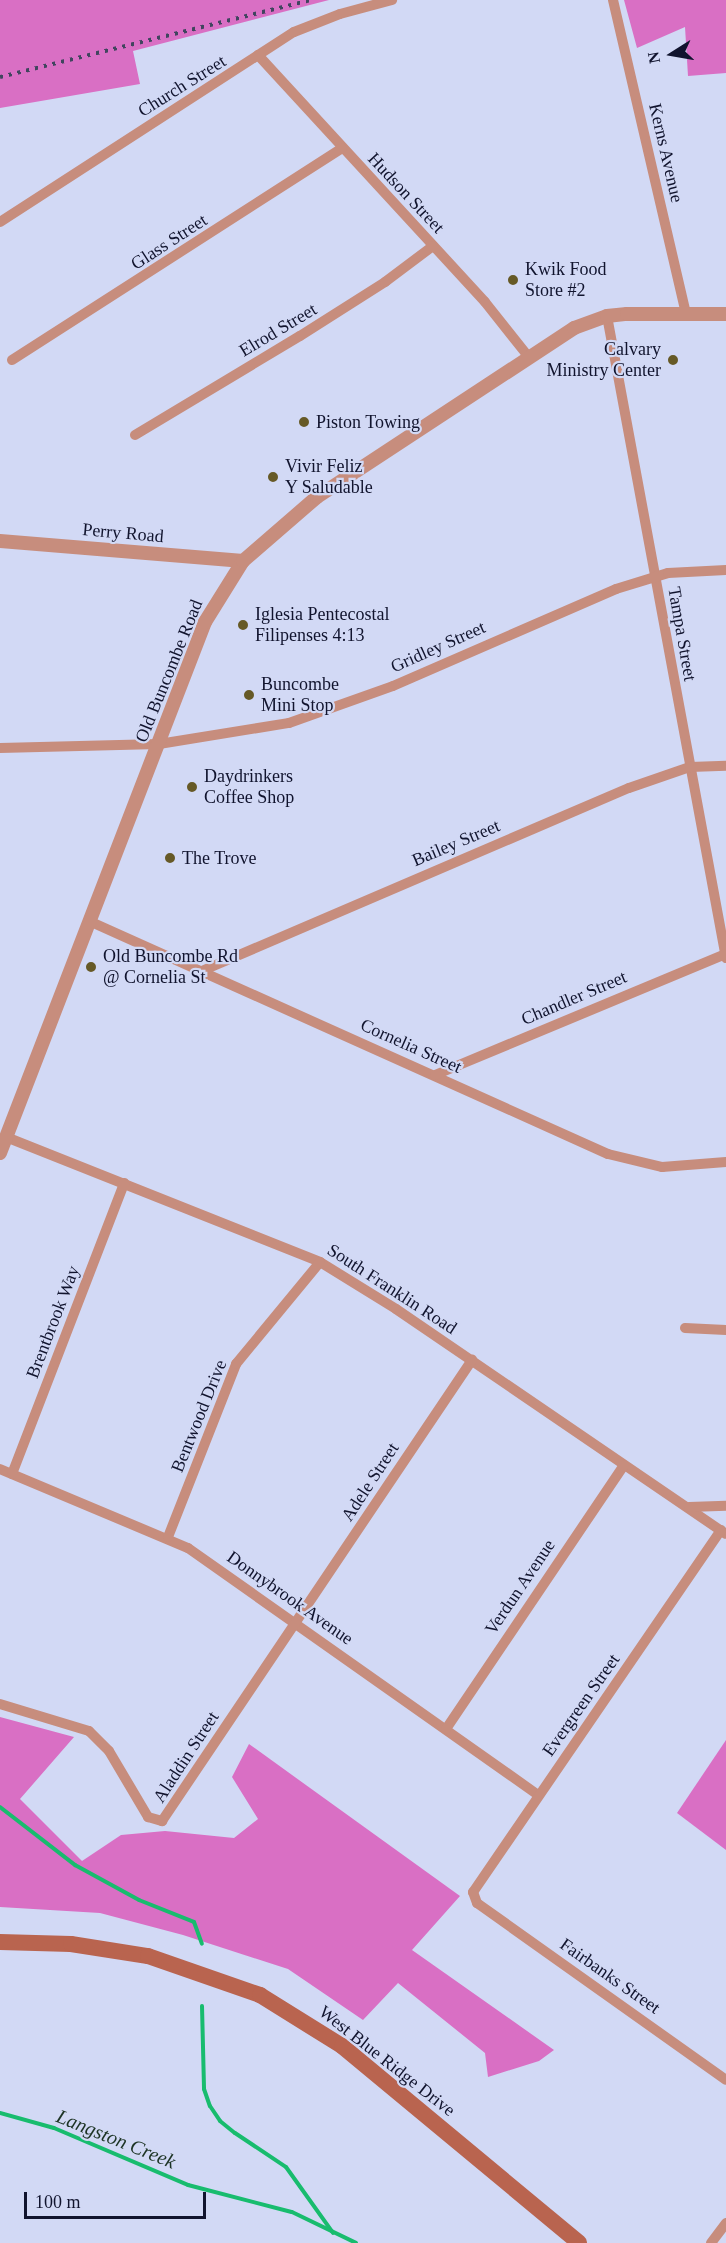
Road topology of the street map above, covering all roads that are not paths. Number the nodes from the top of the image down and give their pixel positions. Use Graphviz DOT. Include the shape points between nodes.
graph roads {
  1 [pos="392,0"];
  2 [pos="613,0"];
  3 [pos="258,56"];
  4 [pos="342,148"];
  5 [pos="0,222"];
  6 [pos="433,246"];
  7 [pos="686,314"];
  8 [pos="726,314"];
  9 [pos="607,316"];
  10 [pos="528,356"];
  11 [pos="12,360"];
  12 [pos="135,435"];
  13 [pos="0,541"];
  14 [pos="243,561"];
  15 [pos="726,570"];
  16 [pos="655,577"];
  17 [pos="159,744"];
  18 [pos="0,748"];
  19 [pos="726,766"];
  20 [pos="690,767"];
  21 [pos="89,921"];
  22 [pos="726,955"];
  23 [pos="204,970"];
  24 [pos="435,1075"];
  25 [pos="3,1136"];
  26 [pos="0,1153"];
  27 [pos="726,1162"];
  28 [pos="124,1183"];
  29 [pos="320,1262"];
  30 [pos="686,1328"];
  31 [pos="726,1330"];
  32 [pos="472,1360"];
  33 [pos="624,1465"];
  34 [pos="0,1469"];
  35 [pos="12,1474"];
  36 [pos="726,1506"];
  37 [pos="689,1507"];
  38 [pos="724,1532"];
  39 [pos="168,1537"];
  40 [pos="296,1622"];
  41 [pos="0,1704"];
  42 [pos="446,1729"];
  43 [pos="538,1795"];
  44 [pos="474,1899"];
  45 [pos="0,1942"];
  46 [pos="726,2080"];
  47 [pos="726,2223"];
  48 [pos="579,2243"];
  49 [pos="711,2243"];
  1 -- 3 [label="street, Church Street" via="318,21"];
  2 -- 7 [label="street, Kerns Avenue"];
  3 -- 4 [label="street, Hudson Street"];
  3 -- 5 [label="street, Church Street"];
  4 -- 6 [label="street, Hudson Street"];
  4 -- 11 [label="street, Glass Street"];
  6 -- 10 [label="street, Hudson Street"];
  6 -- 12 [label="street, Elrod Street" via="386,282"];
  7 -- 8 [label="street, Old Buncombe Road"];
  7 -- 9 [label="street, Old Buncombe Road"];
  9 -- 10 [label="street, Old Buncombe Road" via="574,328"];
  9 -- 16 [label="street, Tampa Street"];
  10 -- 14 [label="street, Old Buncombe Road" via="317,497"];
  13 -- 14 [label="street, Perry Road"];
  14 -- 17 [label="street, Old Buncombe Road" via="205,622"];
  15 -- 16 [label="street, Gridley Street"];
  16 -- 17 [label="street, Gridley Street" via="595,597 326,712 252,731"];
  16 -- 20 [label="street, Tampa Street"];
  17 -- 18 [label="street, Gridley Street"];
  17 -- 21 [label="street, Old Buncombe Road"];
  19 -- 20 [label="street, Bailey Street"];
  20 -- 22 [label="street, Tampa Street"];
  20 -- 23 [label="street, Bailey Street" via="629,788"];
  21 -- 23 [label="street, Cornelia Street"];
  21 -- 25 [label="street, Old Buncombe Road"];
  22 -- 24 [label="street, Chandler Street"];
  23 -- 24 [label="street, Cornelia Street"];
  24 -- 27 [label="street, Cornelia Street" via="635,1164 662,1167"];
  25 -- 26 [label="street, Old Buncombe Road"];
  25 -- 28 [label="street, South Franklin Road"];
  28 -- 29 [label="street, South Franklin Road"];
  28 -- 35 [label="street, Brentbrook Way"];
  29 -- 32 [label="street, South Franklin Road"];
  29 -- 39 [label="street, Bentwood Drive" via="236,1364"];
  30 -- 31 [label="street"];
  32 -- 33 [label="street, South Franklin Road"];
  32 -- 40 [label="street, Adele Street"];
  33 -- 37 [label="street, South Franklin Road"];
  33 -- 42 [label="street, Verdun Avenue"];
  34 -- 35 [label="street, Donnybrook Avenue"];
  35 -- 39 [label="street, Donnybrook Avenue"];
  36 -- 37 [label="street"];
  37 -- 38 [label="street, South Franklin Road"];
  38 -- 43 [label="street, Evergreen Street"];
  39 -- 40 [label="street, Donnybrook Avenue"];
  40 -- 41 [label="street, Aladdin Street" via="162,1821 148,1817 109,1751 89,1731"];
  40 -- 42 [label="street, Donnybrook Avenue"];
  42 -- 43 [label="street, Donnybrook Avenue"];
  43 -- 44 [label="street, Evergreen Street" via="475,1887"];
  44 -- 46 [label="street, Fairbanks Street"];
  45 -- 48 [label="main road, West Blue Ridge Drive" via="71,1944 147,1956 260,1995 342,2046"];
  47 -- 49 [label="street"];
}
